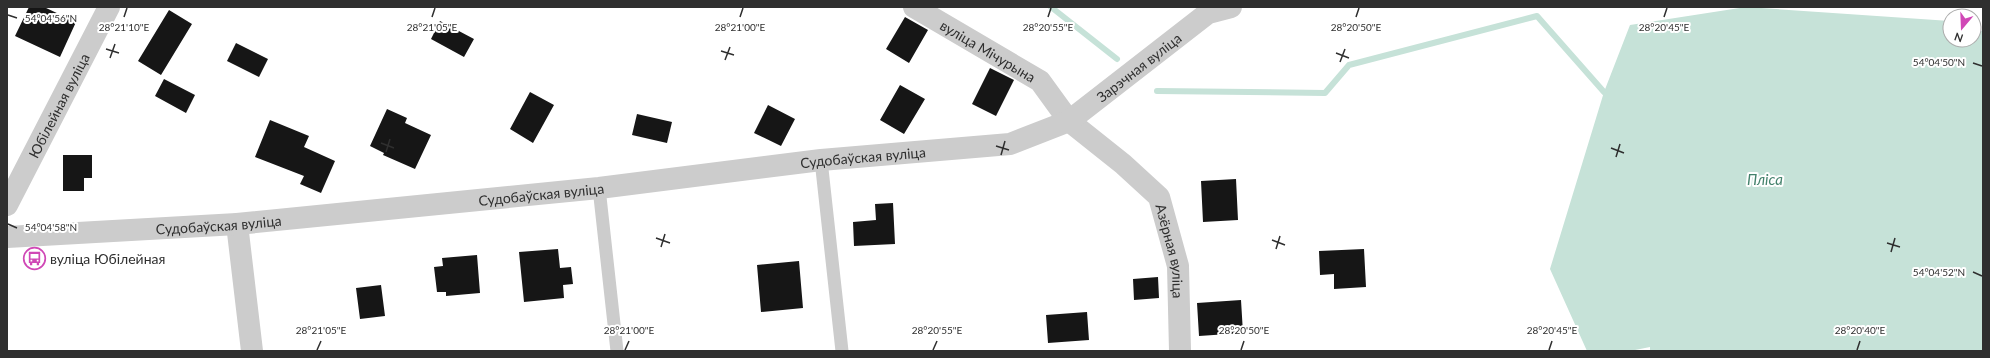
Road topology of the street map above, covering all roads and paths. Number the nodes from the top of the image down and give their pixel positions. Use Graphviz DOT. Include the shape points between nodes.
graph roads {
  1 [pos="109,7"];
  2 [pos="914,7"];
  3 [pos="1231,7"];
  4 [pos="1206,10"];
  5 [pos="1069,121"];
  6 [pos="821,160"];
  7 [pos="599,188"];
  8 [pos="7,204"];
  9 [pos="237,224"];
  10 [pos="7,237"];
  11 [pos="252,351"];
  12 [pos="617,351"];
  13 [pos="842,351"];
  14 [pos="1180,351"];
  1 -- 8 [label="street, Юбілейная вуліца"];
  2 -- 5 [label="street, вуліца Мічурына" via="1040,81"];
  3 -- 4 [label="street, Зарэчная вуліца"];
  4 -- 5 [label="street, Зарэчная вуліца"];
  5 -- 6 [label="street, Судобаўская вуліца" via="1010,144"];
  5 -- 14 [label="street, Азёрная вуліца" via="1159,197 1178,266"];
  6 -- 7 [label="street, Судобаўская вуліца"];
  6 -- 13 [label="lane"];
  7 -- 9 [label="street, Судобаўская вуліца"];
  7 -- 12 [label="lane"];
  9 -- 10 [label="street, Судобаўская вуліца"];
  9 -- 11 [label="street"];
}
